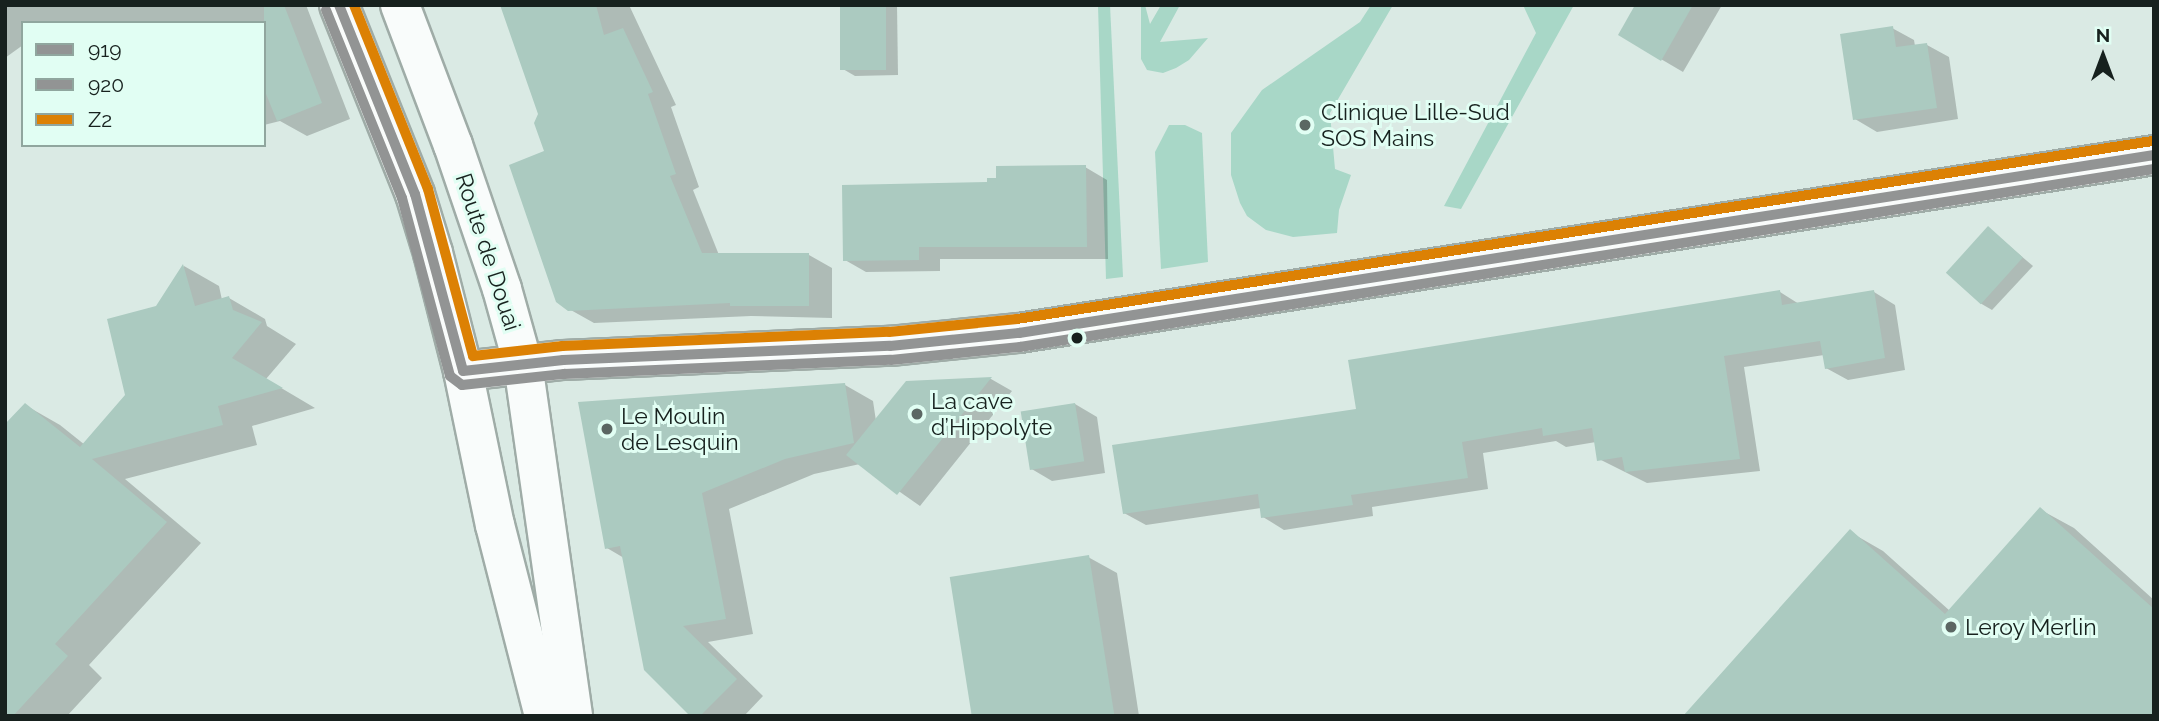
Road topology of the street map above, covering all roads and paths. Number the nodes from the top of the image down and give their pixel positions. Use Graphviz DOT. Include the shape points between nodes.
graph roads {
  1 [pos="339,5"];
  2 [pos="400,5"];
  3 [pos="2154,155"];
  4 [pos="523,363"];
  5 [pos="463,371"];
  6 [pos="544,716"];
  7 [pos="573,716"];
  1 -- 5 [label="street" via="415,194"];
  2 -- 4 [label="street, Route de Douai" via="467,183"];
  3 -- 4 [label="street" via="1019,333 890,346"];
  4 -- 5 [label="street"];
  4 -- 7 [label="street, Route de Douai"];
  5 -- 6 [label="street" via="495,525"];
}
